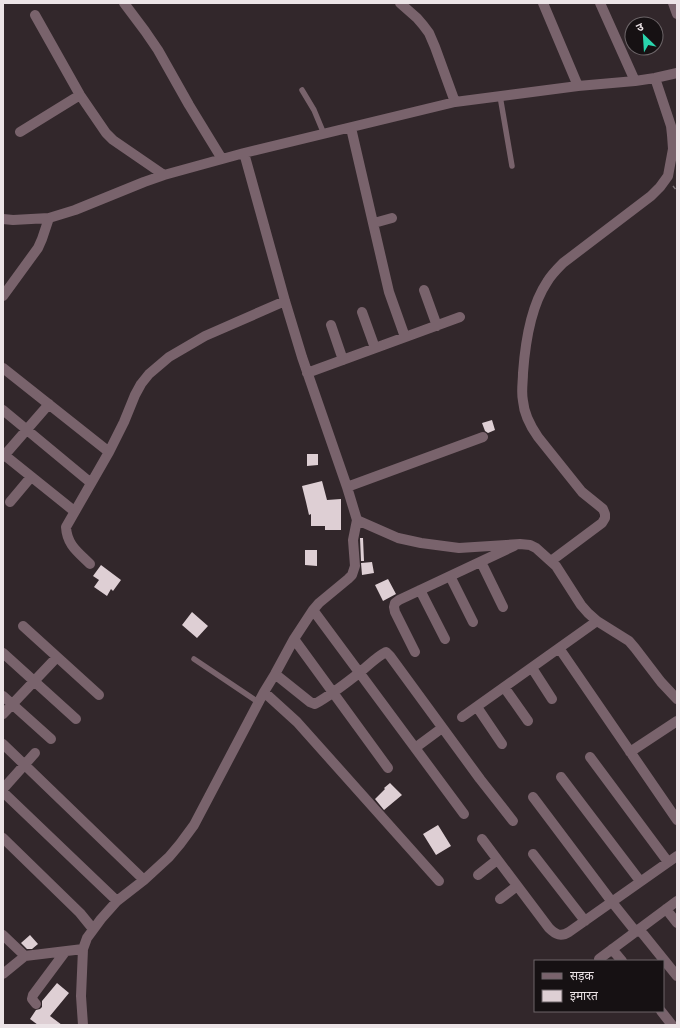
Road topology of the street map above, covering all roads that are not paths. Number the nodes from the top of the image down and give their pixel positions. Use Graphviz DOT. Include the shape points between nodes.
graph roads {
  1 [pos="124,3"];
  2 [pos="400,3"];
  3 [pos="543,3"];
  4 [pos="600,3"];
  5 [pos="673,3"];
  6 [pos="677,14"];
  7 [pos="35,15"];
  8 [pos="677,73"];
  9 [pos="655,78"];
  10 [pos="635,81"];
  11 [pos="578,86"];
  12 [pos="302,90"];
  13 [pos="80,94"];
  14 [pos="500,96"];
  15 [pos="455,102"];
  16 [pos="351,128"];
  17 [pos="20,132"];
  18 [pos="324,134"];
  19 [pos="244,153"];
  20 [pos="222,159"];
  21 [pos="512,166"];
  22 [pos="164,176"];
  23 [pos="49,218"];
  24 [pos="392,218"];
  25 [pos="5,219"];
  26 [pos="374,223"];
  27 [pos="3,229"];
  28 [pos="424,290"];
  29 [pos="3,296"];
  30 [pos="285,301"];
  31 [pos="362,312"];
  32 [pos="460,317"];
  33 [pos="331,325"];
  34 [pos="438,326"];
  35 [pos="405,337"];
  36 [pos="375,348"];
  37 [pos="343,360"];
  38 [pos="3,368"];
  39 [pos="307,373"];
  40 [pos="49,404"];
  41 [pos="3,410"];
  42 [pos="27,430"];
  43 [pos="483,437"];
  44 [pos="109,452"];
  45 [pos="4,455"];
  46 [pos="31,476"];
  47 [pos="91,483"];
  48 [pos="347,487"];
  49 [pos="10,502"];
  50 [pos="74,511"];
  51 [pos="357,520"];
  52 [pos="520,544"];
  53 [pos="551,561"];
  54 [pos="481,562"];
  55 [pos="90,564"];
  56 [pos="450,576"];
  57 [pos="420,590"];
  58 [pos="503,607"];
  59 [pos="313,610"];
  60 [pos="597,621"];
  61 [pos="473,622"];
  62 [pos="23,626"];
  63 [pos="294,639"];
  64 [pos="445,639"];
  65 [pos="559,648"];
  66 [pos="415,652"];
  67 [pos="3,653"];
  68 [pos="57,656"];
  69 [pos="194,659"];
  70 [pos="532,668"];
  71 [pos="359,673"];
  72 [pos="275,674"];
  73 [pos="34,681"];
  74 [pos="504,687"];
  75 [pos="264,692"];
  76 [pos="333,693"];
  77 [pos="99,695"];
  78 [pos="3,696"];
  79 [pos="552,699"];
  80 [pos="677,700"];
  81 [pos="258,702"];
  82 [pos="12,704"];
  83 [pos="477,707"];
  84 [pos="3,714"];
  85 [pos="462,717"];
  86 [pos="76,719"];
  87 [pos="677,720"];
  88 [pos="528,721"];
  89 [pos="442,728"];
  90 [pos="51,739"];
  91 [pos="3,744"];
  92 [pos="502,744"];
  93 [pos="415,748"];
  94 [pos="630,752"];
  95 [pos="35,753"];
  96 [pos="590,757"];
  97 [pos="25,765"];
  98 [pos="388,768"];
  99 [pos="561,777"];
  100 [pos="3,790"];
  101 [pos="533,797"];
  102 [pos="464,814"];
  103 [pos="677,820"];
  104 [pos="513,821"];
  105 [pos="3,838"];
  106 [pos="482,839"];
  107 [pos="534,854"];
  108 [pos="677,856"];
  109 [pos="497,860"];
  110 [pos="668,862"];
  111 [pos="478,875"];
  112 [pos="144,880"];
  113 [pos="439,881"];
  114 [pos="640,882"];
  115 [pos="517,886"];
  116 [pos="500,899"];
  117 [pos="117,901"];
  118 [pos="677,901"];
  119 [pos="612,902"];
  120 [pos="666,909"];
  121 [pos="585,921"];
  122 [pos="677,923"];
  123 [pos="93,928"];
  124 [pos="637,930"];
  125 [pos="3,934"];
  126 [pos="83,948"];
  127 [pos="612,949"];
  128 [pos="65,952"];
  129 [pos="25,956"];
  130 [pos="599,959"];
  131 [pos="621,960"];
  132 [pos="663,960"];
  133 [pos="664,961"];
  134 [pos="3,974"];
  135 [pos="677,976"];
  136 [pos="36,1004"];
  137 [pos="662,1012"];
  138 [pos="83,1025"];
  139 [pos="672,1025"];
  1 -- 20 [label="street" via="158,50"];
  2 -- 15 [label="street" via="429,33"];
  3 -- 11 [label="street"];
  4 -- 10 [label="street"];
  5 -- 6 [label="street"];
  7 -- 13 [label="street"];
  8 -- 9 [label="street"];
  9 -- 10 [label="street"];
  9 -- 53 [label="street" via="671,126 673,149 668,176 651,196 553,273 538,298 526,341 523,401 531,424 538,437 582,492 603,509 605,514 602,523"];
  10 -- 11 [label="street"];
  11 -- 14 [label="street"];
  12 -- 18 [label="lane"];
  13 -- 17 [label="street"];
  13 -- 22 [label="street" via="113,140"];
  14 -- 15 [label="street"];
  14 -- 21 [label="lane"];
  15 -- 16 [label="street"];
  16 -- 18 [label="street"];
  16 -- 26 [label="street"];
  18 -- 19 [label="street"];
  19 -- 20 [label="street"];
  19 -- 30 [label="street"];
  20 -- 22 [label="street"];
  22 -- 23 [label="street"];
  23 -- 25 [label="street"];
  23 -- 29 [label="street" via="38,248"];
  24 -- 26 [label="street"];
  25 -- 27 [label="street"];
  26 -- 35 [label="street" via="389,292"];
  28 -- 34 [label="street"];
  30 -- 39 [label="street"];
  30 -- 44 [label="street" via="205,336 160,364 141,384"];
  31 -- 36 [label="street"];
  32 -- 34 [label="street"];
  33 -- 37 [label="street"];
  34 -- 35 [label="street"];
  35 -- 36 [label="street"];
  36 -- 37 [label="street"];
  37 -- 39 [label="street"];
  38 -- 40 [label="street"];
  39 -- 48 [label="street"];
  40 -- 42 [label="street"];
  40 -- 44 [label="street"];
  41 -- 42 [label="street"];
  42 -- 45 [label="street"];
  42 -- 47 [label="street"];
  43 -- 48 [label="street"];
  44 -- 47 [label="street"];
  45 -- 46 [label="street"];
  46 -- 49 [label="street"];
  46 -- 50 [label="street"];
  47 -- 50 [label="street"];
  48 -- 51 [label="street"];
  50 -- 55 [label="street" via="66,527 68,541"];
  51 -- 52 [label="street" via="398,538 421,544 459,548"];
  51 -- 59 [label="street" via="353,540 354,571"];
  52 -- 53 [label="street" via="536,548"];
  52 -- 54 [label="street"];
  53 -- 60 [label="street" via="581,605"];
  54 -- 56 [label="street"];
  54 -- 58 [label="street"];
  56 -- 57 [label="street"];
  56 -- 61 [label="street"];
  57 -- 64 [label="street"];
  57 -- 66 [label="street" via="399,600 394,607"];
  59 -- 63 [label="street"];
  59 -- 71 [label="street"];
  60 -- 65 [label="street"];
  60 -- 80 [label="street" via="629,641"];
  62 -- 68 [label="street"];
  63 -- 72 [label="street"];
  63 -- 76 [label="street"];
  65 -- 70 [label="street"];
  65 -- 94 [label="street"];
  67 -- 73 [label="street"];
  68 -- 73 [label="street"];
  68 -- 77 [label="street"];
  69 -- 81 [label="lane"];
  70 -- 74 [label="street"];
  70 -- 79 [label="street"];
  71 -- 76 [label="street"];
  71 -- 89 [label="street" via="380,654 386,652"];
  71 -- 93 [label="street"];
  72 -- 75 [label="street"];
  72 -- 76 [label="street" via="315,704"];
  73 -- 82 [label="street"];
  73 -- 86 [label="street"];
  74 -- 83 [label="street"];
  74 -- 88 [label="street"];
  75 -- 81 [label="street"];
  75 -- 113 [label="street" via="297,722"];
  76 -- 98 [label="street"];
  78 -- 82 [label="street"];
  81 -- 112 [label="street" via="194,825 169,857"];
  82 -- 84 [label="street"];
  82 -- 90 [label="street"];
  83 -- 85 [label="street"];
  83 -- 92 [label="street"];
  87 -- 94 [label="street"];
  89 -- 93 [label="street"];
  89 -- 104 [label="street"];
  91 -- 97 [label="street"];
  93 -- 102 [label="street"];
  94 -- 103 [label="street"];
  95 -- 97 [label="street"];
  96 -- 110 [label="street"];
  97 -- 100 [label="street"];
  97 -- 112 [label="street"];
  99 -- 114 [label="street"];
  100 -- 117 [label="street"];
  101 -- 119 [label="street"];
  105 -- 123 [label="street"];
  106 -- 109 [label="street"];
  107 -- 121 [label="street"];
  108 -- 110 [label="street"];
  109 -- 111 [label="street"];
  109 -- 115 [label="street"];
  110 -- 114 [label="street"];
  112 -- 117 [label="street"];
  114 -- 119 [label="street"];
  115 -- 116 [label="street"];
  115 -- 121 [label="street" via="549,928 558,935 565,934"];
  117 -- 123 [label="street"];
  118 -- 120 [label="street"];
  119 -- 121 [label="street"];
  119 -- 124 [label="street"];
  120 -- 122 [label="street"];
  120 -- 124 [label="street"];
  123 -- 126 [label="street"];
  124 -- 127 [label="street"];
  124 -- 132 [label="street"];
  125 -- 129 [label="street"];
  126 -- 128 [label="street"];
  126 -- 138 [label="street"];
  127 -- 130 [label="street"];
  127 -- 131 [label="street"];
  128 -- 129 [label="street"];
  128 -- 136 [label="street" via="33,995 32,999"];
  129 -- 134 [label="street"];
  133 -- 135 [label="street"];
  137 -- 139 [label="street"];
}
